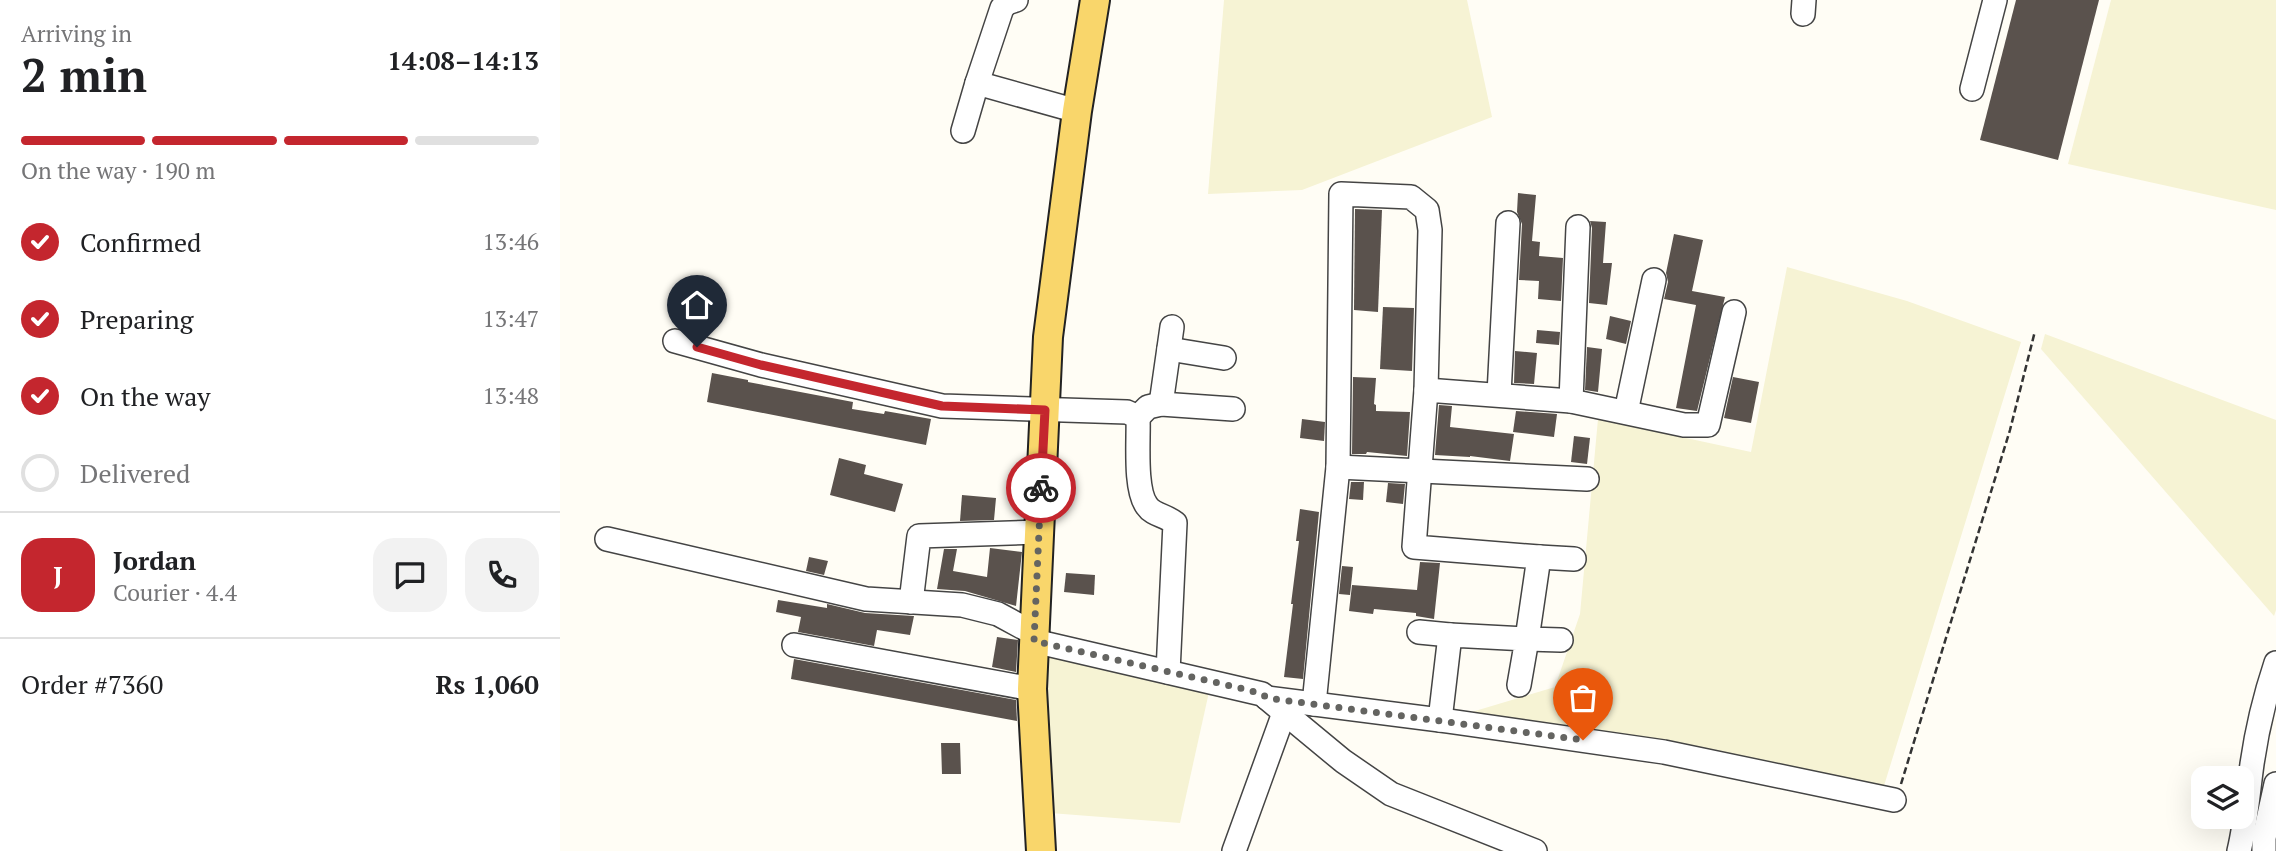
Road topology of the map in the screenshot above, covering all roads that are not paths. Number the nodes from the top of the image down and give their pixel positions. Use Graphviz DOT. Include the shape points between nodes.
graph roads {
  1 [pos="1016,0"];
  2 [pos="1095,0"];
  3 [pos="1995,0"];
  4 [pos="977,83"];
  5 [pos="1972,89"];
  6 [pos="1077,111"];
  7 [pos="963,131"];
  8 [pos="1508,223"];
  9 [pos="1578,227"];
  10 [pos="1654,280"];
  11 [pos="1734,312"];
  12 [pos="675,341"];
  13 [pos="1224,358"];
  14 [pos="1426,390"];
  15 [pos="1499,394"];
  16 [pos="1571,401"];
  17 [pos="1161,404"];
  18 [pos="1233,409"];
  19 [pos="1045,410"];
  20 [pos="1626,412"];
  21 [pos="1138,417"];
  22 [pos="1338,467"];
  23 [pos="1421,471"];
  24 [pos="1587,479"];
  25 [pos="1039,532"];
  26 [pos="607,539"];
  27 [pos="1539,557"];
  28 [pos="1574,559"];
  29 [pos="911,602"];
  30 [pos="1419,632"];
  31 [pos="1450,635"];
  32 [pos="1035,637"];
  33 [pos="1527,639"];
  34 [pos="1561,640"];
  35 [pos="794,645"];
  36 [pos="2276,665"];
  37 [pos="1168,672"];
  38 [pos="1519,685"];
  39 [pos="1032,689"];
  40 [pos="1314,704"];
  41 [pos="1275,705"];
  42 [pos="1440,720"];
  43 [pos="2276,785"];
  44 [pos="1894,800"];
  45 [pos="1041,851"];
  46 [pos="1234,851"];
  47 [pos="1535,851"];
  48 [pos="2239,851"];
  49 [pos="2264,851"];
  1 -- 4 [label="street" via="1002,8"];
  2 -- 6 [label="main road"];
  3 -- 5 [label="street"];
  4 -- 6 [label="street"];
  4 -- 7 [label="street"];
  6 -- 19 [label="main road" via="1048,337"];
  8 -- 15 [label="street"];
  9 -- 16 [label="street"];
  10 -- 20 [label="street"];
  11 -- 20 [label="street" via="1708,425 1684,425"];
  12 -- 19 [label="street" via="942,406"];
  13 -- 17 [label="street" via="1170,338"];
  14 -- 15 [label="street"];
  14 -- 22 [label="street" via="1427,210 1411,197 1340,194"];
  14 -- 23 [label="street"];
  15 -- 16 [label="street"];
  16 -- 20 [label="street"];
  17 -- 18 [label="street"];
  17 -- 21 [label="street" via="1148,407"];
  19 -- 21 [label="street" via="1127,412"];
  19 -- 25 [label="main road"];
  21 -- 37 [label="street" via="1140,490 1153,513 1175,523"];
  22 -- 23 [label="street"];
  22 -- 40 [label="street"];
  23 -- 24 [label="street"];
  23 -- 27 [label="street" via="1414,547"];
  25 -- 29 [label="street" via="919,536"];
  25 -- 32 [label="main road"];
  26 -- 29 [label="street" via="866,599"];
  27 -- 28 [label="street"];
  27 -- 33 [label="street"];
  29 -- 32 [label="street" via="962,605 998,614"];
  30 -- 31 [label="street"];
  31 -- 33 [label="street"];
  31 -- 42 [label="street"];
  32 -- 37 [label="street"];
  32 -- 39 [label="main road"];
  33 -- 34 [label="street"];
  33 -- 38 [label="street"];
  35 -- 39 [label="street"];
  36 -- 48 [label="street" via="2263,704"];
  37 -- 41 [label="street" via="1251,691"];
  39 -- 45 [label="main road"];
  40 -- 41 [label="street"];
  40 -- 42 [label="street"];
  41 -- 46 [label="street"];
  41 -- 47 [label="street" via="1391,794"];
  42 -- 44 [label="street" via="1664,752"];
  43 -- 49 [label="street"];
}
